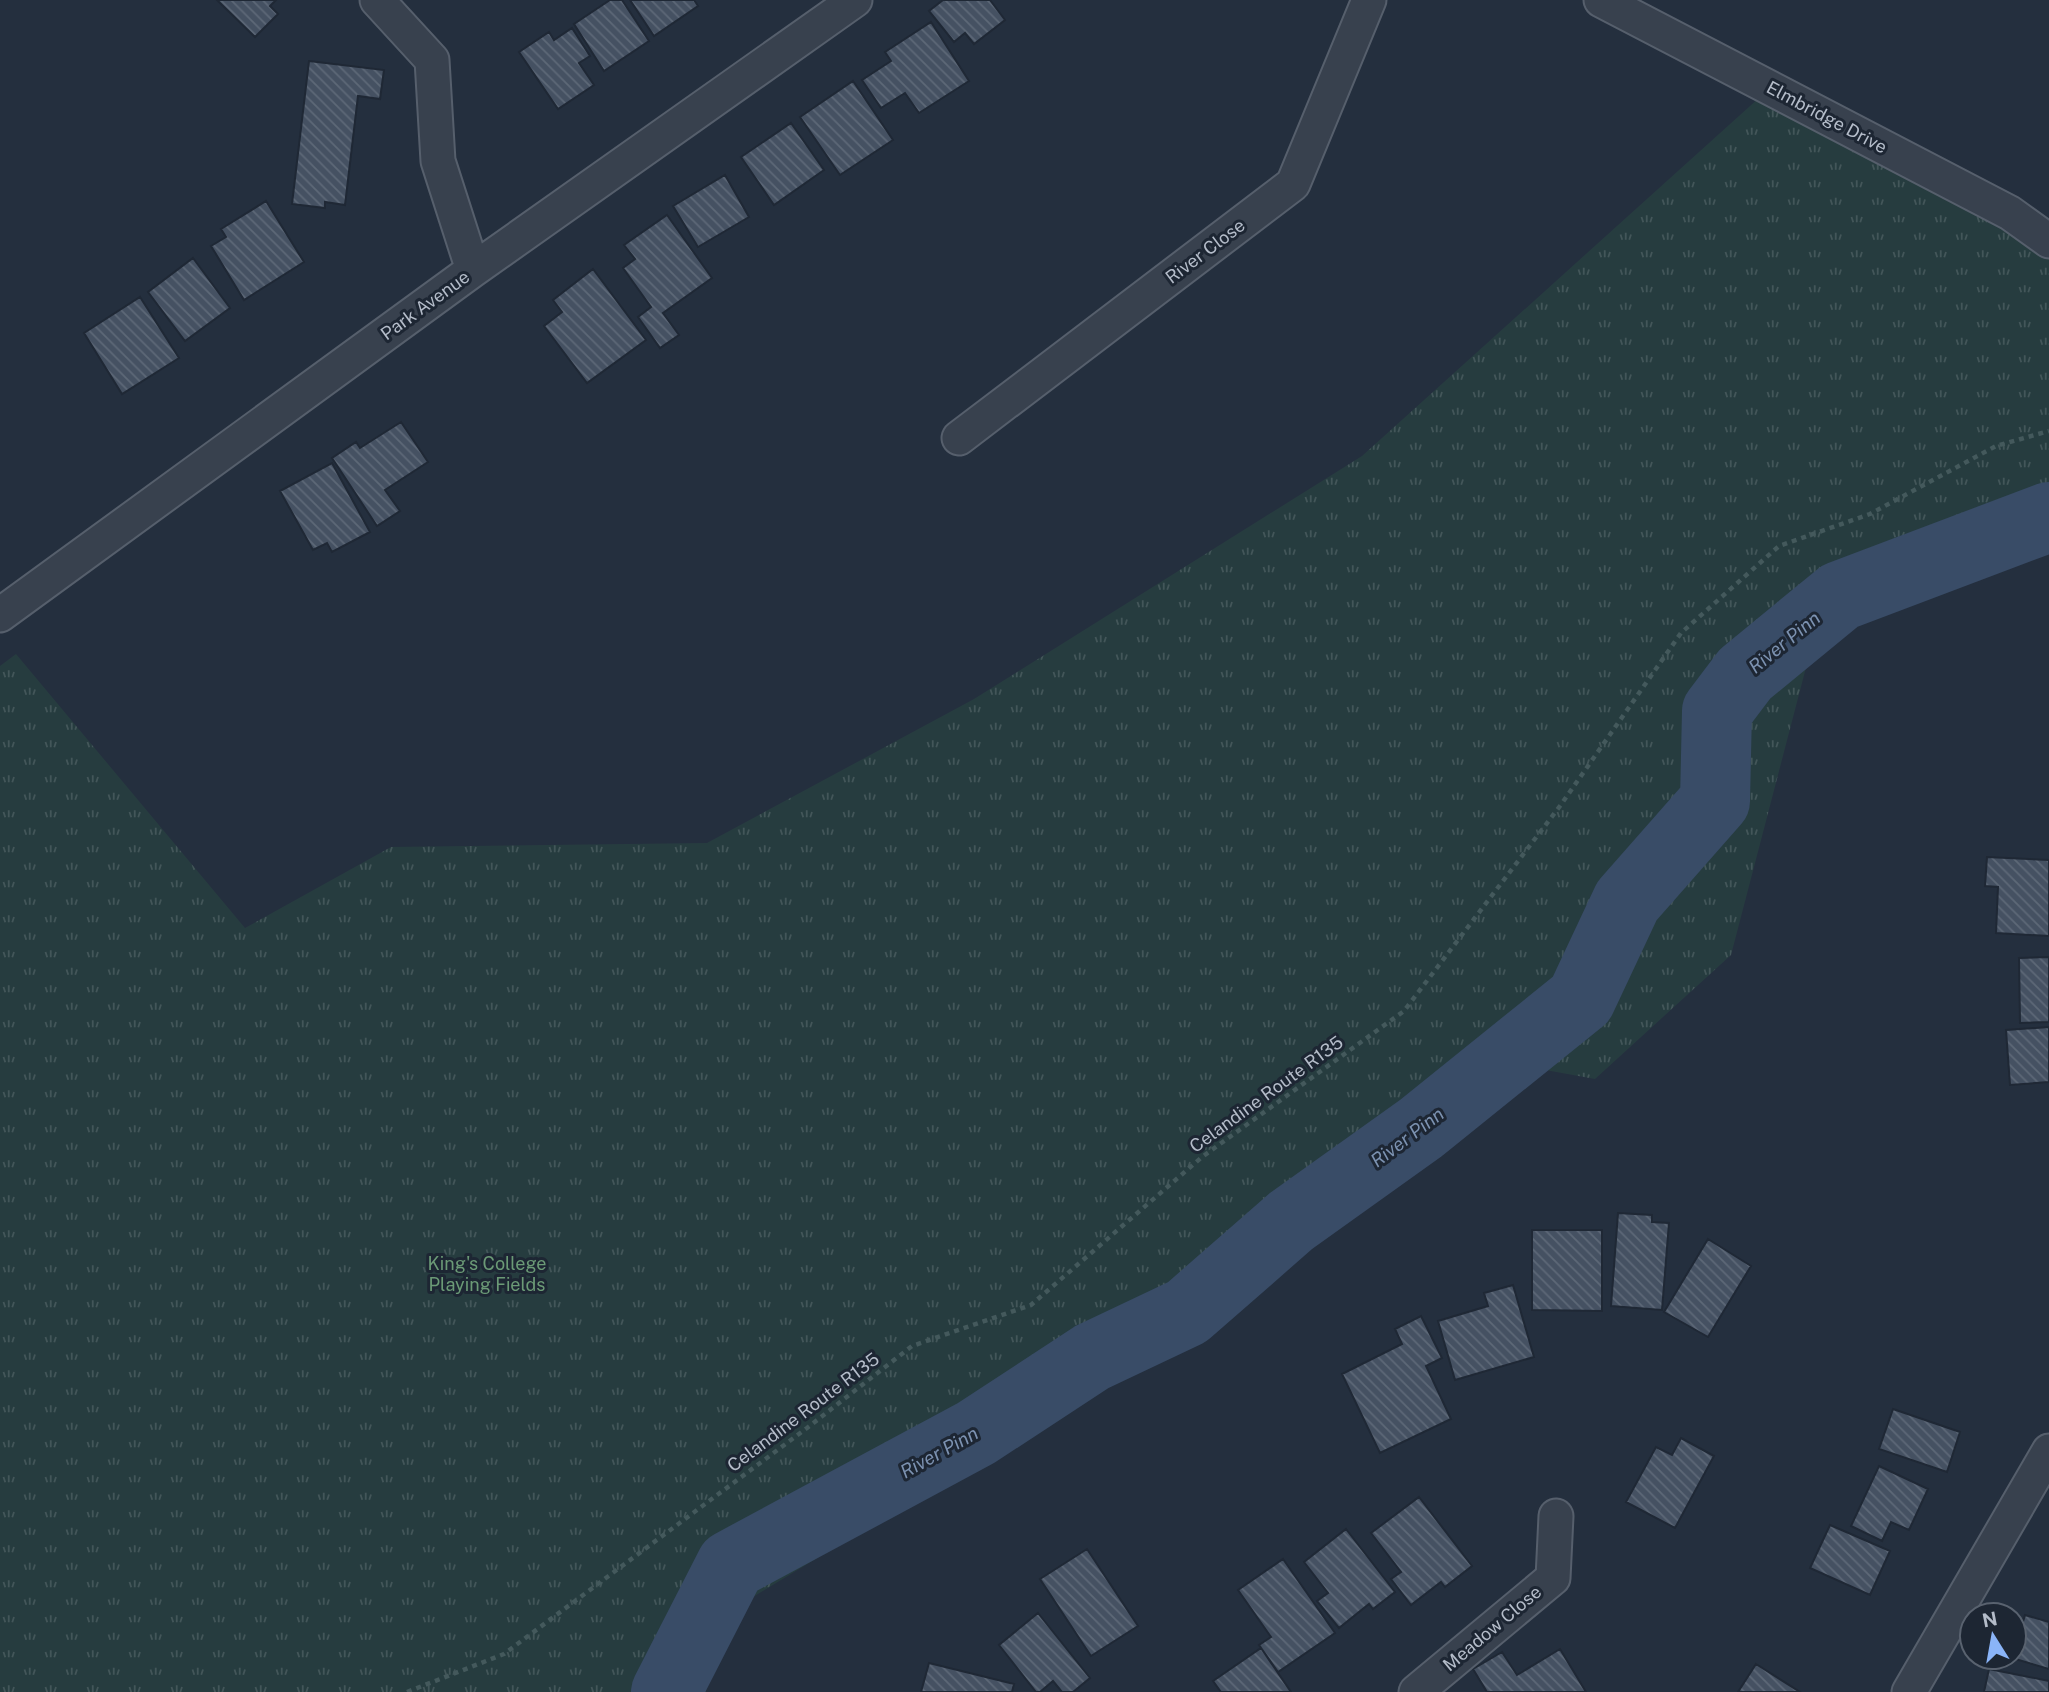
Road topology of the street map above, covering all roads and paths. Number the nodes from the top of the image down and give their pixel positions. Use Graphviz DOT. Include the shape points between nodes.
graph roads {
  1 [pos="377,0"];
  2 [pos="855,0"];
  3 [pos="1369,0"];
  4 [pos="1601,0"];
  5 [pos="2049,241"];
  6 [pos="473,270"];
  7 [pos="2049,431"];
  8 [pos="959,438"];
  9 [pos="0,615"];
  10 [pos="2049,1451"];
  11 [pos="1556,1516"];
  12 [pos="407,1692"];
  13 [pos="1416,1692"];
  14 [pos="1909,1692"];
  1 -- 6 [label="street" via="432,60 438,161"];
  2 -- 6 [label="street, Park Avenue"];
  3 -- 8 [label="street, River Close" via="1293,184"];
  4 -- 5 [label="street, Elmbridge Drive" via="2010,213"];
  6 -- 9 [label="street, Park Avenue"];
  7 -- 12 [label="path, Celandine Route R135" via="1996,446 1870,514 1779,546 1681,633 1560,806 1404,1011 1202,1157 1031,1305 912,1346 505,1654"];
  10 -- 14 [label="street"];
  11 -- 13 [label="street, Meadow Close" via="1553,1578"];
}
